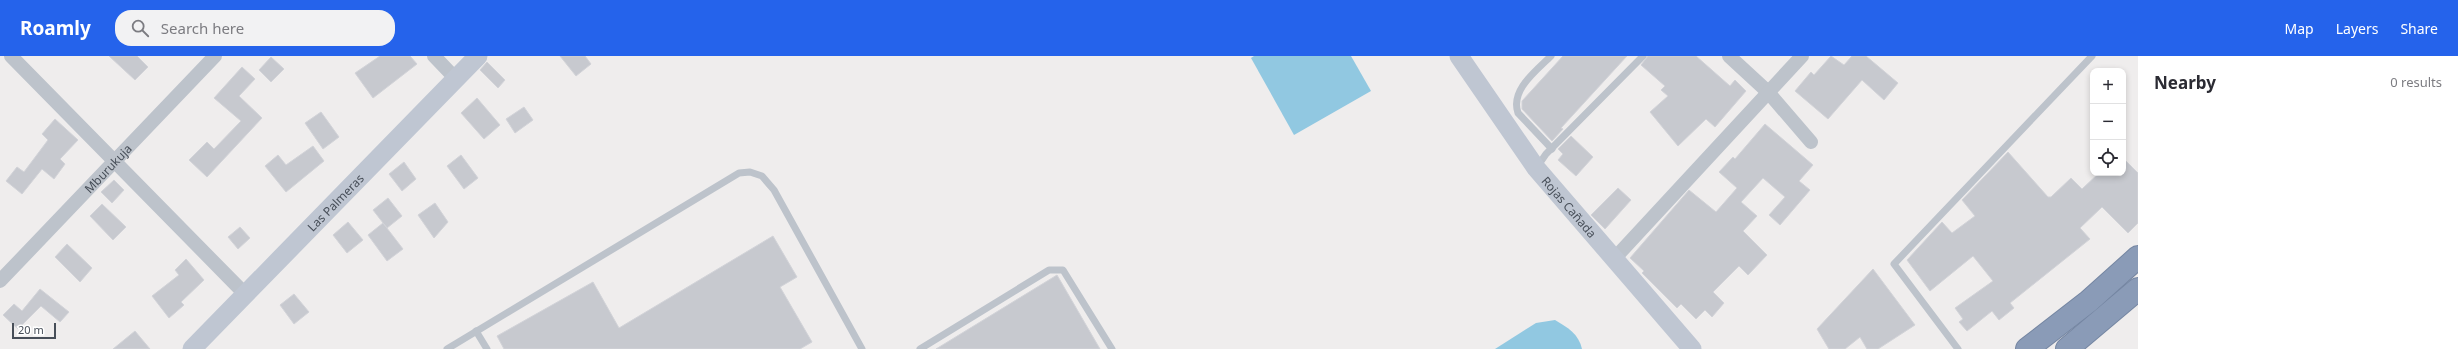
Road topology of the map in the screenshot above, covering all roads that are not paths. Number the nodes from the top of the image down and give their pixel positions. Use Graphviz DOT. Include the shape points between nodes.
graph roads {
  1 [pos="11,56"];
  2 [pos="215,56"];
  3 [pos="434,56"];
  4 [pos="478,56"];
  5 [pos="1459,56"];
  6 [pos="1551,56"];
  7 [pos="1643,56"];
  8 [pos="1729,56"];
  9 [pos="1802,56"];
  10 [pos="2092,56"];
  11 [pos="456,79"];
  12 [pos="1768,92"];
  13 [pos="1810,142"];
  14 [pos="1552,149"];
  15 [pos="114,161"];
  16 [pos="1536,168"];
  17 [pos="2138,257"];
  18 [pos="1614,259"];
  19 [pos="0,281"];
  20 [pos="2138,289"];
  21 [pos="245,294"];
  22 [pos="476,331"];
  23 [pos="192,349"];
  24 [pos="447,349"];
  25 [pos="487,349"];
  26 [pos="862,349"];
  27 [pos="920,349"];
  28 [pos="1112,349"];
  29 [pos="1692,349"];
  30 [pos="1958,349"];
  31 [pos="2027,349"];
  32 [pos="2067,349"];
  1 -- 15 [label="street"];
  2 -- 15 [label="street, Mburukuja"];
  3 -- 11 [label="street"];
  4 -- 11 [label="street, Las Palmeras"];
  5 -- 16 [label="street, Rojas Cañada"];
  6 -- 14 [label="lane" via="1521,87 1516,106 1518,113"];
  7 -- 14 [label="lane"];
  8 -- 12 [label="street"];
  9 -- 12 [label="street"];
  10 -- 30 [label="lane" via="1894,264"];
  11 -- 21 [label="street, Las Palmeras"];
  12 -- 13 [label="street"];
  12 -- 18 [label="street"];
  14 -- 16 [label="lane"];
  15 -- 19 [label="street, Mburukuja"];
  15 -- 21 [label="street"];
  16 -- 18 [label="street, Rojas Cañada"];
  17 -- 31 [label="highway" via="2089,301"];
  18 -- 29 [label="street, Rojas Cañada"];
  20 -- 32 [label="highway"];
  21 -- 23 [label="street, Las Palmeras"];
  22 -- 24 [label="lane"];
  22 -- 25 [label="lane"];
  22 -- 26 [label="lane" via="680,207 739,173 750,172 762,176 774,190"];
  27 -- 28 [label="lane" via="1049,270 1063,270"];
}
